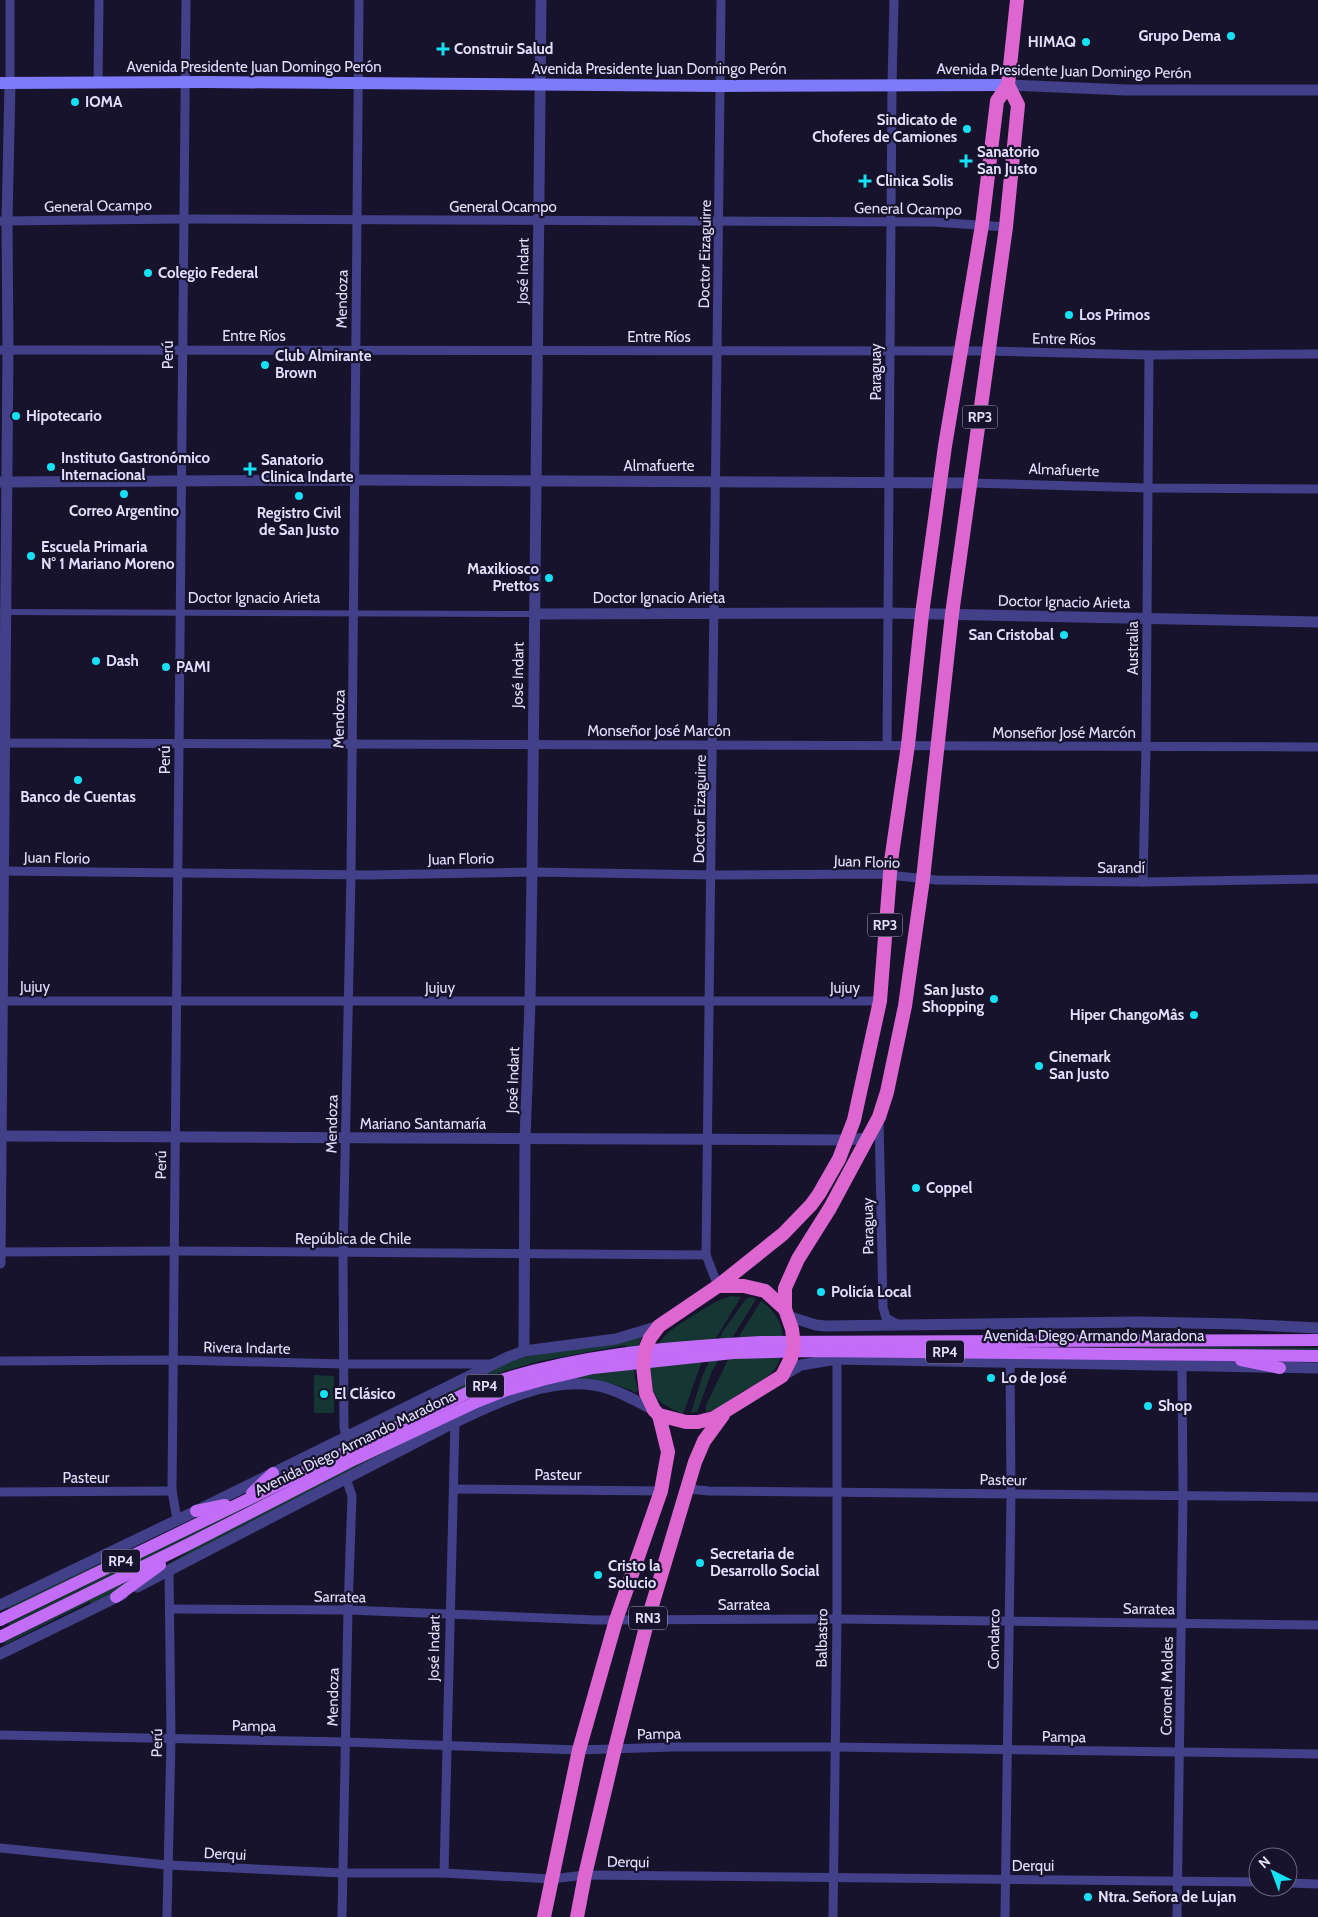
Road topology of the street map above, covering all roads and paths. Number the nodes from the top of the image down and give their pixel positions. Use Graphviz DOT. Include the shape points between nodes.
graph roads {
  1 [pos="10,0"];
  2 [pos="99,0"];
  3 [pos="186,0"];
  4 [pos="359,0"];
  5 [pos="541,0"];
  6 [pos="721,0"];
  7 [pos="894,0"];
  8 [pos="1017,0"];
  9 [pos="186,82"];
  10 [pos="5,83"];
  11 [pos="98,83"];
  12 [pos="358,84"];
  13 [pos="539,85"];
  14 [pos="892,85"];
  15 [pos="1008,85"];
  16 [pos="721,86"];
  17 [pos="1318,90"];
  18 [pos="184,219"];
  19 [pos="539,220"];
  20 [pos="4,221"];
  21 [pos="356,221"];
  22 [pos="719,222"];
  23 [pos="891,222"];
  24 [pos="982,225"];
  25 [pos="1006,227"];
  26 [pos="355,349"];
  27 [pos="4,350"];
  28 [pos="181,350"];
  29 [pos="537,350"];
  30 [pos="717,351"];
  31 [pos="890,351"];
  32 [pos="960,351"];
  33 [pos="990,351"];
  34 [pos="1318,354"];
  35 [pos="1149,355"];
  36 [pos="181,480"];
  37 [pos="354,480"];
  38 [pos="536,481"];
  39 [pos="716,481"];
  40 [pos="3,482"];
  41 [pos="890,482"];
  42 [pos="940,482"];
  43 [pos="971,482"];
  44 [pos="1148,488"];
  45 [pos="1318,489"];
  46 [pos="3,612"];
  47 [pos="181,612"];
  48 [pos="354,613"];
  49 [pos="714,613"];
  50 [pos="889,613"];
  51 [pos="534,614"];
  52 [pos="922,614"];
  53 [pos="952,614"];
  54 [pos="1148,619"];
  55 [pos="1318,622"];
  56 [pos="2,743"];
  57 [pos="179,743"];
  58 [pos="532,744"];
  59 [pos="887,744"];
  60 [pos="352,745"];
  61 [pos="908,745"];
  62 [pos="714,746"];
  63 [pos="938,746"];
  64 [pos="1146,747"];
  65 [pos="1318,747"];
  66 [pos="1,871"];
  67 [pos="532,872"];
  68 [pos="178,873"];
  69 [pos="351,875"];
  70 [pos="712,875"];
  71 [pos="889,875"];
  72 [pos="923,879"];
  73 [pos="1318,879"];
  74 [pos="1143,882"];
  75 [pos="176,1000"];
  76 [pos="0,1001"];
  77 [pos="348,1001"];
  78 [pos="880,1001"];
  79 [pos="530,1002"];
  80 [pos="710,1002"];
  81 [pos="879,1117"];
  82 [pos="0,1136"];
  83 [pos="175,1137"];
  84 [pos="869,1138"];
  85 [pos="346,1139"];
  86 [pos="525,1139"];
  87 [pos="708,1139"];
  88 [pos="846,1140"];
  89 [pos="174,1251"];
  90 [pos="0,1252"];
  91 [pos="343,1253"];
  92 [pos="525,1254"];
  93 [pos="706,1256"];
  94 [pos="0,1263"];
  95 [pos="718,1286"];
  96 [pos="786,1312"];
  97 [pos="899,1325"];
  98 [pos="659,1326"];
  99 [pos="1318,1328"];
  100 [pos="1318,1340"];
  101 [pos="811,1346"];
  102 [pos="524,1351"];
  103 [pos="1207,1353"];
  104 [pos="1318,1356"];
  105 [pos="629,1358"];
  106 [pos="837,1359"];
  107 [pos="174,1360"];
  108 [pos="0,1362"];
  109 [pos="1010,1362"];
  110 [pos="344,1364"];
  111 [pos="494,1364"];
  112 [pos="1182,1366"];
  113 [pos="1280,1368"];
  114 [pos="1318,1368"];
  115 [pos="782,1376"];
  116 [pos="656,1412"];
  117 [pos="726,1412"];
  118 [pos="454,1422"];
  119 [pos="346,1438"];
  120 [pos="273,1473"];
  121 [pos="346,1478"];
  122 [pos="454,1489"];
  123 [pos="688,1489"];
  124 [pos="661,1491"];
  125 [pos="837,1491"];
  126 [pos="0,1492"];
  127 [pos="172,1492"];
  128 [pos="1010,1494"];
  129 [pos="1183,1495"];
  130 [pos="1318,1497"];
  131 [pos="243,1502"];
  132 [pos="196,1511"];
  133 [pos="178,1520"];
  134 [pos="187,1545"];
  135 [pos="169,1570"];
  136 [pos="116,1598"];
  137 [pos="0,1605"];
  138 [pos="171,1609"];
  139 [pos="348,1610"];
  140 [pos="450,1614"];
  141 [pos="648,1619"];
  142 [pos="836,1619"];
  143 [pos="0,1620"];
  144 [pos="616,1620"];
  145 [pos="1008,1622"];
  146 [pos="1182,1624"];
  147 [pos="1318,1625"];
  148 [pos="0,1637"];
  149 [pos="0,1654"];
  150 [pos="0,1735"];
  151 [pos="171,1738"];
  152 [pos="346,1742"];
  153 [pos="447,1745"];
  154 [pos="834,1747"];
  155 [pos="615,1748"];
  156 [pos="579,1750"];
  157 [pos="1007,1750"];
  158 [pos="1180,1753"];
  159 [pos="1318,1754"];
  160 [pos="0,1848"];
  161 [pos="168,1865"];
  162 [pos="343,1873"];
  163 [pos="444,1873"];
  164 [pos="585,1875"];
  165 [pos="551,1879"];
  166 [pos="833,1879"];
  167 [pos="1005,1880"];
  168 [pos="1178,1880"];
  169 [pos="1248,1882"];
  170 [pos="1298,1883"];
  171 [pos="1318,1884"];
  172 [pos="167,1917"];
  173 [pos="342,1917"];
  174 [pos="544,1917"];
  175 [pos="577,1917"];
  176 [pos="833,1917"];
  177 [pos="1005,1917"];
  178 [pos="1177,1917"];
  1 -- 10 [label="street"];
  2 -- 11 [label="street"];
  3 -- 9 [label="street, Perú"];
  4 -- 12 [label="street, Mendoza"];
  5 -- 13 [label="street, José Indart"];
  6 -- 16 [label="street, Doctor Eizaguirre"];
  7 -- 14 [label="street, Paraguay"];
  8 -- 15 [label="highway, RP3"];
  9 -- 11 [label="main road, Avenida Presidente Juan Domingo Perón"];
  9 -- 12 [label="main road, Avenida Presidente Juan Domingo Perón"];
  9 -- 18 [label="street, Perú"];
  10 -- 11 [label="main road, Avenida Presidente Juan Domingo Perón"];
  10 -- 20 [label="street"];
  12 -- 13 [label="main road, Avenida Presidente Juan Domingo Perón"];
  12 -- 21 [label="street, Mendoza"];
  13 -- 16 [label="main road, Avenida Presidente Juan Domingo Perón"];
  13 -- 19 [label="street, José Indart"];
  14 -- 15 [label="main road, Avenida Presidente Juan Domingo Perón"];
  14 -- 16 [label="main road, Avenida Presidente Juan Domingo Perón"];
  14 -- 23 [label="street, Paraguay"];
  15 -- 17 [label="street, Avenida Presidente Juan Domingo Perón" via="1126,90"];
  15 -- 24 [label="highway, RP3" via="997,101"];
  15 -- 25 [label="highway, RP3" via="1018,105"];
  16 -- 22 [label="street, Doctor Eizaguirre"];
  18 -- 20 [label="street, General Ocampo"];
  18 -- 21 [label="street, General Ocampo"];
  18 -- 28 [label="street, Perú"];
  19 -- 21 [label="street, General Ocampo"];
  19 -- 22 [label="street, General Ocampo"];
  19 -- 29 [label="street, José Indart"];
  20 -- 27 [label="street"];
  21 -- 26 [label="street, Mendoza"];
  22 -- 23 [label="street, General Ocampo"];
  22 -- 30 [label="street, Doctor Eizaguirre"];
  23 -- 24 [label="street, General Ocampo"];
  23 -- 31 [label="street, Paraguay"];
  24 -- 25 [label="street, General Ocampo"];
  24 -- 32 [label="highway, RP3"];
  25 -- 33 [label="highway, RP3"];
  26 -- 28 [label="street, Entre Ríos"];
  26 -- 29 [label="street, Entre Ríos"];
  26 -- 37 [label="street, Mendoza"];
  27 -- 28 [label="street, Entre Ríos"];
  27 -- 40 [label="street"];
  28 -- 36 [label="street, Perú"];
  29 -- 30 [label="street, Entre Ríos"];
  29 -- 38 [label="street, José Indart"];
  30 -- 31 [label="street, Entre Ríos"];
  30 -- 39 [label="street, Doctor Eizaguirre"];
  31 -- 32 [label="street, Entre Ríos"];
  31 -- 41 [label="street, Paraguay"];
  32 -- 33 [label="street, Entre Ríos"];
  32 -- 42 [label="highway, RP3"];
  33 -- 35 [label="street, Entre Ríos"];
  33 -- 43 [label="highway, RP3"];
  34 -- 35 [label="street, Entre Ríos"];
  35 -- 44 [label="street, Australia"];
  36 -- 37 [label="street, Almafuerte"];
  36 -- 40 [label="street, Almafuerte"];
  36 -- 47 [label="street, Perú"];
  37 -- 38 [label="street, Almafuerte"];
  37 -- 48 [label="street, Mendoza"];
  38 -- 39 [label="street, Almafuerte"];
  38 -- 51 [label="street, José Indart"];
  39 -- 41 [label="street, Almafuerte"];
  39 -- 49 [label="street, Doctor Eizaguirre"];
  40 -- 46 [label="street"];
  41 -- 42 [label="street, Almafuerte"];
  41 -- 50 [label="street, Paraguay"];
  42 -- 43 [label="street, Almafuerte"];
  42 -- 52 [label="highway, RP3"];
  43 -- 44 [label="street, Almafuerte"];
  43 -- 53 [label="highway, RP3"];
  44 -- 45 [label="street, Almafuerte"];
  44 -- 54 [label="street, Australia"];
  46 -- 47 [label="street, Doctor Ignacio Arieta"];
  46 -- 56 [label="street"];
  47 -- 48 [label="street, Doctor Ignacio Arieta"];
  47 -- 57 [label="street, Perú"];
  48 -- 51 [label="street, Doctor Ignacio Arieta"];
  48 -- 60 [label="street, Mendoza"];
  49 -- 50 [label="street, Doctor Ignacio Arieta"];
  49 -- 51 [label="street, Doctor Ignacio Arieta"];
  49 -- 62 [label="street, Doctor Eizaguirre"];
  50 -- 52 [label="street, Doctor Ignacio Arieta"];
  50 -- 59 [label="street, Paraguay"];
  51 -- 58 [label="street, José Indart"];
  52 -- 53 [label="street, Doctor Ignacio Arieta"];
  52 -- 61 [label="highway, RP3"];
  53 -- 54 [label="street, Doctor Ignacio Arieta"];
  53 -- 63 [label="highway, RP3"];
  54 -- 55 [label="street, Doctor Ignacio Arieta"];
  54 -- 64 [label="street, Australia"];
  56 -- 57 [label="street, Monseñor José Marcón"];
  56 -- 66 [label="street"];
  57 -- 60 [label="street, Monseñor José Marcón"];
  57 -- 68 [label="street, Perú"];
  58 -- 60 [label="street, Monseñor José Marcón"];
  58 -- 62 [label="street, Monseñor José Marcón"];
  58 -- 67 [label="street, José Indart"];
  59 -- 61 [label="street, Monseñor José Marcón"];
  59 -- 62 [label="street, Monseñor José Marcón"];
  60 -- 69 [label="street, Mendoza"];
  61 -- 63 [label="street, Monseñor José Marcón"];
  61 -- 71 [label="highway, RP3"];
  62 -- 70 [label="street, Doctor Eizaguirre"];
  63 -- 64 [label="street, Monseñor José Marcón"];
  63 -- 72 [label="highway, RP3"];
  64 -- 65 [label="street, Monseñor José Marcón"];
  64 -- 74 [label="street, Australia"];
  66 -- 68 [label="street, Juan Florio"];
  66 -- 76 [label="street"];
  67 -- 69 [label="street, Juan Florio"];
  67 -- 70 [label="street, Juan Florio"];
  67 -- 79 [label="street, José Indart"];
  68 -- 69 [label="street, Juan Florio"];
  68 -- 75 [label="street, Perú"];
  69 -- 77 [label="street, Mendoza"];
  70 -- 71 [label="street, Juan Florio"];
  70 -- 80 [label="street, Doctor Eizaguirre"];
  71 -- 72 [label="street, Juan Florio"];
  71 -- 78 [label="highway, RP3"];
  72 -- 74 [label="street, Sarandí"];
  72 -- 81 [label="highway, RP3" via="905,1006"];
  73 -- 74 [label="street, Sarandí"];
  75 -- 76 [label="street, Jujuy"];
  75 -- 77 [label="street, Jujuy"];
  75 -- 83 [label="street, Perú"];
  76 -- 82 [label="street"];
  77 -- 79 [label="street, Jujuy"];
  77 -- 85 [label="street, Mendoza"];
  78 -- 80 [label="street, Jujuy"];
  78 -- 88 [label="highway, RP3" via="858,1104"];
  79 -- 80 [label="street, Jujuy"];
  79 -- 86 [label="street, José Indart"];
  80 -- 87 [label="street, Doctor Eizaguirre"];
  81 -- 84 [label="highway, RP3"];
  81 -- 97 [label="street, Paraguay" via="882,1307 886,1318"];
  82 -- 83 [label="street, Mariano Santamaría"];
  82 -- 90 [label="street"];
  83 -- 85 [label="street, Mariano Santamaría"];
  83 -- 89 [label="street, Perú"];
  84 -- 88 [label="street, Mariano Santamaría"];
  84 -- 96 [label="highway, RP3" via="798,1259 785,1288"];
  85 -- 86 [label="street, Mariano Santamaría"];
  85 -- 91 [label="street, Mendoza"];
  86 -- 87 [label="street, Mariano Santamaría"];
  86 -- 92 [label="street, José Indart"];
  87 -- 88 [label="street, Mariano Santamaría"];
  87 -- 93 [label="street, Doctor Eizaguirre"];
  88 -- 95 [label="highway, RP3" via="828,1180 811,1205 783,1234"];
  89 -- 90 [label="street, República de Chile"];
  89 -- 91 [label="street, República de Chile"];
  89 -- 107 [label="street, Perú"];
  90 -- 94 [label="street"];
  91 -- 92 [label="street, República de Chile"];
  91 -- 110 [label="street, Mendoza"];
  92 -- 93 [label="street, República de Chile"];
  92 -- 102 [label="street, José Indart"];
  93 -- 95 [label="street, Doctor Eizaguirre"];
  95 -- 96 [label="highway" via="744,1286 766,1291"];
  95 -- 98 [label="highway, RN3"];
  96 -- 97 [label="street, Avenida Diego Armando Maradona" via="816,1326"];
  96 -- 115 [label="highway" via="794,1346"];
  97 -- 99 [label="street, Avenida Diego Armando Maradona" via="1138,1322"];
  98 -- 102 [label="street, Avenida Diego Armando Maradona" via="616,1339"];
  98 -- 116 [label="highway, RN3" via="645,1350 643,1366 646,1393"];
  100 -- 101 [label="main road, Avenida Diego Armando Maradona / RP4"];
  101 -- 103 [label="main road, Avenida Diego Armando Maradona / RP4"];
  101 -- 105 [label="main road, Avenida Diego Armando Maradona / RP4"];
  102 -- 111 [label="street, Avenida Diego Armando Maradona"];
  103 -- 104 [label="main road, Avenida Diego Armando Maradona / RP4"];
  103 -- 113 [label="main road"];
  105 -- 131 [label="main road, Avenida Diego Armando Maradona / RP4" via="593,1357 538,1368 477,1388"];
  105 -- 134 [label="main road, Avenida Diego Armando Maradona / RP4" via="542,1380 474,1403 355,1459"];
  106 -- 109 [label="street, Avenida Diego Armando Maradona"];
  106 -- 115 [label="street, Avenida Diego Armando Maradona" via="802,1365"];
  106 -- 125 [label="street, Balbastro"];
  107 -- 108 [label="street, Rivera Indarte"];
  107 -- 110 [label="street, Rivera Indarte"];
  107 -- 127 [label="street, Perú"];
  109 -- 112 [label="street, Avenida Diego Armando Maradona"];
  109 -- 128 [label="street, Condarco"];
  110 -- 111 [label="street, Rivera Indarte"];
  110 -- 119 [label="street, Mendoza"];
  111 -- 119 [label="street, Avenida Diego Armando Maradona"];
  112 -- 113 [label="street, Avenida Diego Armando Maradona"];
  112 -- 129 [label="street, Coronel Moldes"];
  113 -- 114 [label="street, Avenida Diego Armando Maradona"];
  115 -- 117 [label="highway, RN3"];
  116 -- 117 [label="highway, RN3" via="686,1422 698,1422"];
  116 -- 118 [label="street, Avenida Diego Armando Maradona" via="622,1393 594,1385 558,1385 493,1405"];
  116 -- 124 [label="highway, RN3" via="668,1452"];
  117 -- 123 [label="highway, RN3" via="704,1440"];
  118 -- 121 [label="street, Avenida Diego Armando Maradona"];
  118 -- 122 [label="street, José Indart"];
  119 -- 120 [label="street, Avenida Diego Armando Maradona"];
  120 -- 131 [label="main road"];
  120 -- 132 [label="street, Avenida Diego Armando Maradona"];
  121 -- 135 [label="street, Avenida Diego Armando Maradona"];
  121 -- 139 [label="street, Mendoza" via="352,1496"];
  122 -- 124 [label="street, Pasteur"];
  122 -- 140 [label="street, José Indart"];
  123 -- 125 [label="street, Pasteur"];
  123 -- 141 [label="highway, RN3"];
  124 -- 144 [label="highway, RN3"];
  125 -- 128 [label="street, Pasteur"];
  125 -- 142 [label="street, Balbastro"];
  126 -- 127 [label="street, Pasteur"];
  127 -- 133 [label="street, Perú"];
  128 -- 129 [label="street, Pasteur"];
  128 -- 145 [label="street, Condarco"];
  129 -- 130 [label="street, Pasteur"];
  129 -- 146 [label="street, Coronel Moldes"];
  131 -- 132 [label="main road"];
  131 -- 143 [label="main road, Avenida Diego Armando Maradona / RP4"];
  132 -- 133 [label="street, Avenida Diego Armando Maradona"];
  133 -- 137 [label="street, Avenida Diego Armando Maradona"];
  134 -- 136 [label="main road"];
  134 -- 148 [label="main road, Avenida Diego Armando Maradona / RP4"];
  135 -- 136 [label="street, Avenida Diego Armando Maradona"];
  135 -- 138 [label="street, Perú"];
  136 -- 149 [label="street, Avenida Diego Armando Maradona"];
  138 -- 139 [label="street, Sarratea"];
  138 -- 151 [label="street, Perú"];
  139 -- 140 [label="street, Sarratea"];
  139 -- 152 [label="street, Mendoza"];
  140 -- 144 [label="street, Sarratea"];
  140 -- 153 [label="street, José Indart"];
  141 -- 142 [label="street, Sarratea"];
  141 -- 144 [label="street, Sarratea"];
  141 -- 155 [label="highway, RN3"];
  142 -- 145 [label="street, Sarratea"];
  142 -- 154 [label="street, Balbastro"];
  144 -- 156 [label="highway, RN3"];
  145 -- 146 [label="street, Sarratea"];
  145 -- 157 [label="street, Condarco"];
  146 -- 147 [label="street, Sarratea"];
  146 -- 158 [label="street, Coronel Moldes"];
  150 -- 151 [label="street, Pampa"];
  151 -- 152 [label="street, Pampa"];
  151 -- 161 [label="street, Perú"];
  152 -- 153 [label="street, Pampa"];
  152 -- 162 [label="street, Mendoza"];
  153 -- 156 [label="street, Pampa"];
  153 -- 163 [label="street, José Indart"];
  154 -- 155 [label="street, Pampa"];
  154 -- 157 [label="street, Pampa"];
  154 -- 166 [label="street, Balbastro"];
  155 -- 156 [label="street, Pampa"];
  155 -- 164 [label="highway, RN3"];
  156 -- 165 [label="highway, RN3"];
  157 -- 158 [label="street, Pampa"];
  157 -- 167 [label="street, Condarco"];
  158 -- 159 [label="street, Pampa"];
  158 -- 168 [label="street, Coronel Moldes"];
  160 -- 161 [label="street, Derqui"];
  161 -- 162 [label="street, Derqui"];
  161 -- 172 [label="street, Perú"];
  162 -- 163 [label="street, Derqui"];
  162 -- 173 [label="street, Mendoza"];
  163 -- 165 [label="street, Derqui"];
  164 -- 165 [label="street, Derqui"];
  164 -- 166 [label="street, Derqui"];
  164 -- 175 [label="highway, RN3"];
  165 -- 174 [label="highway, RN3"];
  166 -- 167 [label="street, Derqui"];
  166 -- 176 [label="street, Balbastro"];
  167 -- 168 [label="street, Derqui"];
  167 -- 177 [label="street, Condarco"];
  168 -- 169 [label="street, Derqui"];
  168 -- 178 [label="street, Coronel Moldes"];
  170 -- 171 [label="street"];
}
